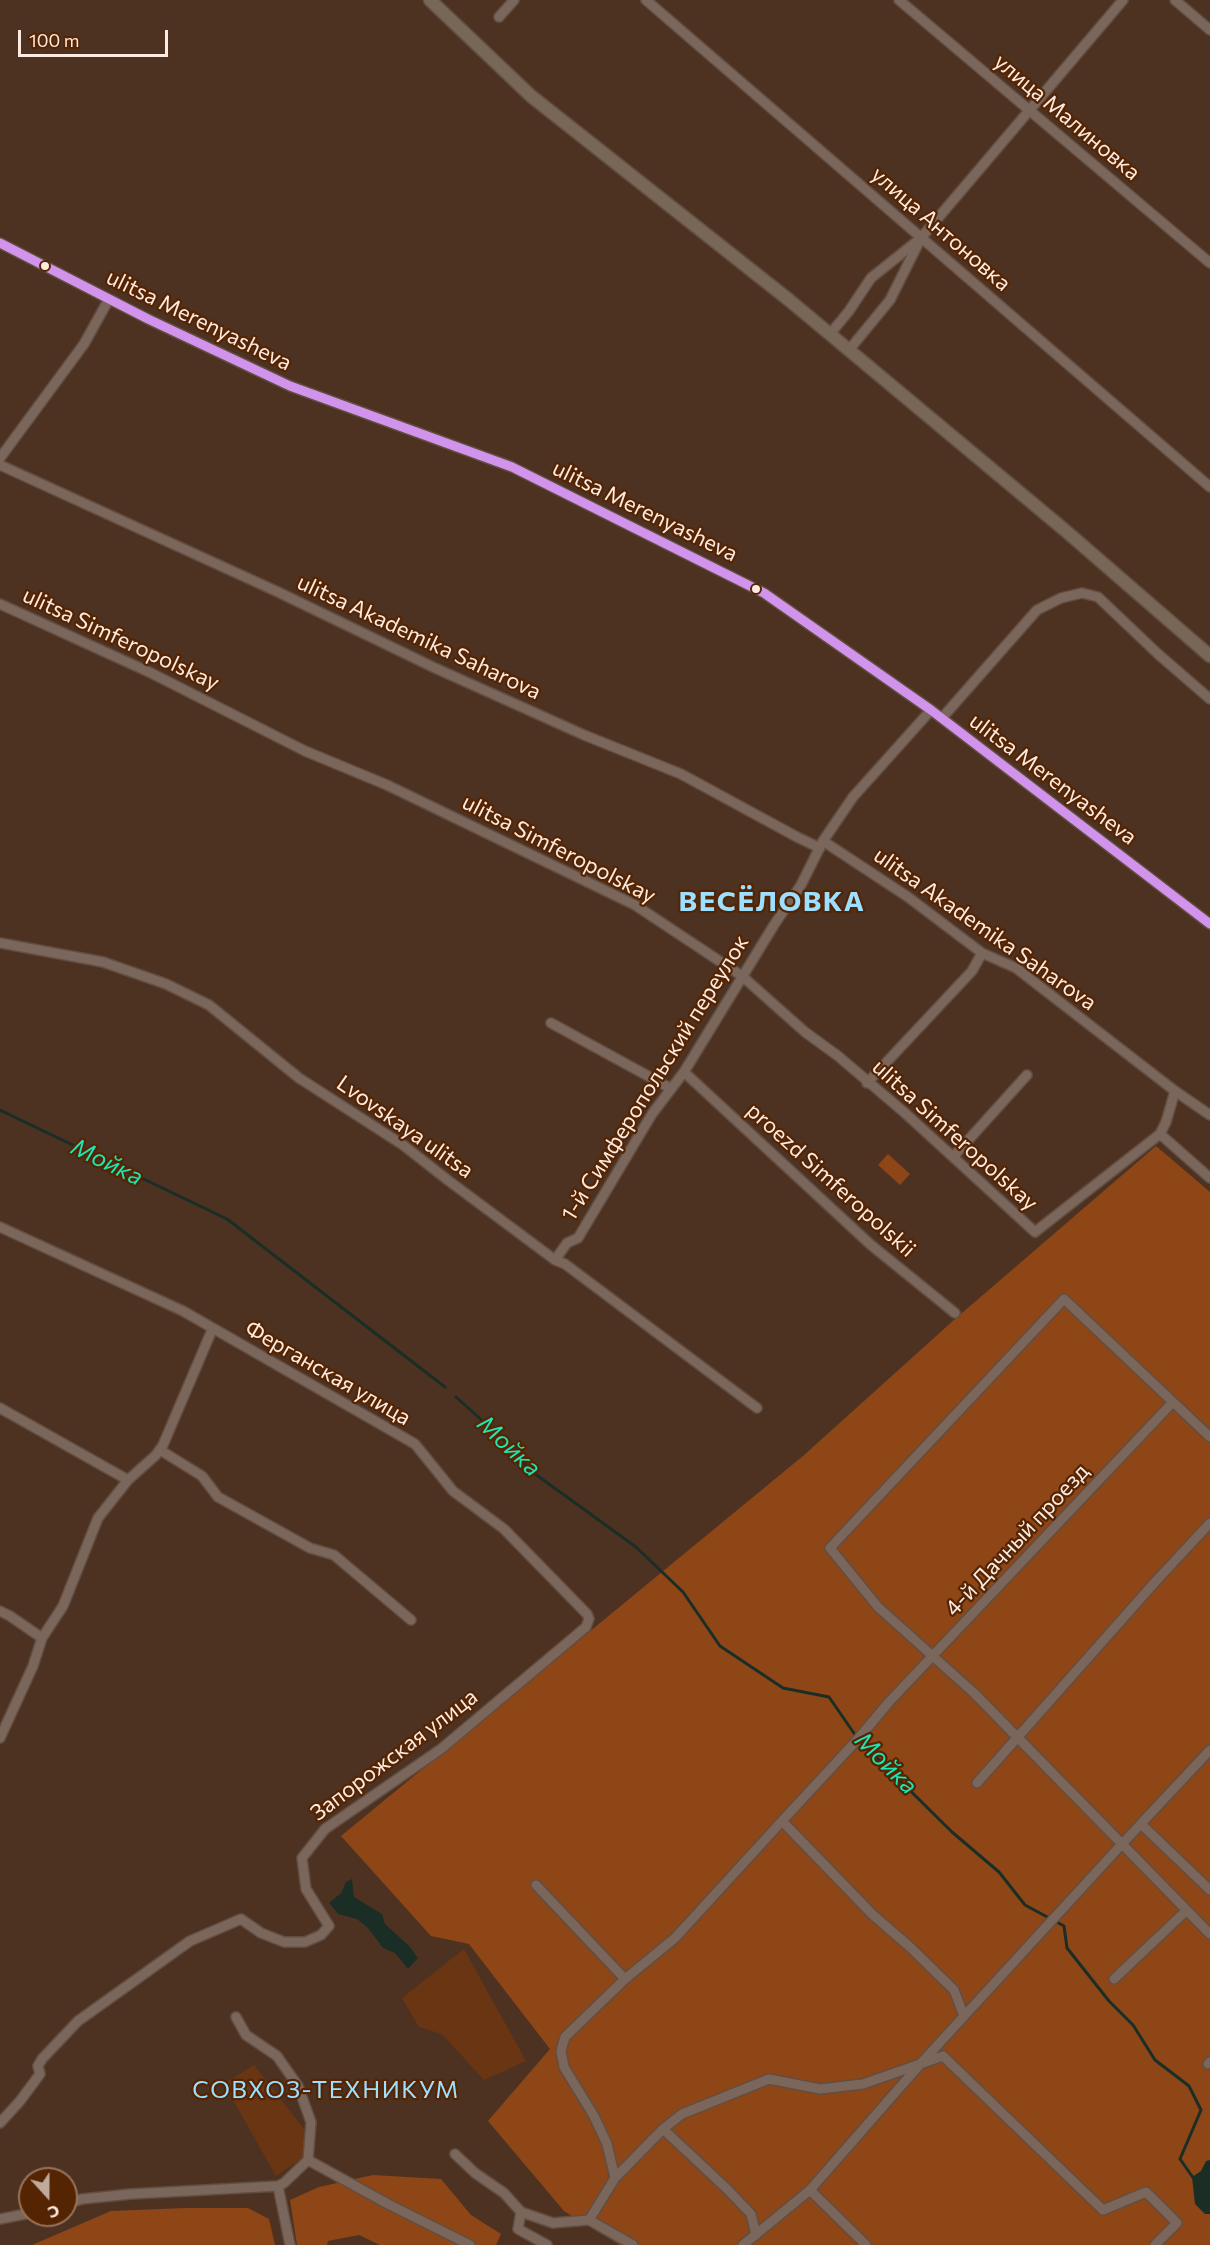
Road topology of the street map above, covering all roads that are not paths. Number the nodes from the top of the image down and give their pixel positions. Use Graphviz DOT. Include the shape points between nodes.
graph roads {
  1 [pos="430,0"];
  2 [pos="514,0"];
  3 [pos="646,0"];
  4 [pos="899,0"];
  5 [pos="1123,0"];
  6 [pos="1175,0"];
  7 [pos="499,17"];
  8 [pos="1210,30"];
  9 [pos="1030,111"];
  10 [pos="921,238"];
  11 [pos="0,243"];
  12 [pos="1210,263"];
  13 [pos="109,300"];
  14 [pos="830,334"];
  15 [pos="849,350"];
  16 [pos="0,458"];
  17 [pos="0,465"];
  18 [pos="1210,487"];
  19 [pos="0,604"];
  20 [pos="1210,656"];
  21 [pos="1210,699"];
  22 [pos="931,710"];
  23 [pos="942,718"];
  24 [pos="822,844"];
  25 [pos="1210,924"];
  26 [pos="0,943"];
  27 [pos="982,953"];
  28 [pos="742,976"];
  29 [pos="551,1023"];
  30 [pos="684,1072"];
  31 [pos="1027,1075"];
  32 [pos="867,1083"];
  33 [pos="670,1088"];
  34 [pos="1178,1093"];
  35 [pos="1210,1115"];
  36 [pos="1160,1134"];
  37 [pos="953,1157"];
  38 [pos="1210,1178"];
  39 [pos="0,1227"];
  40 [pos="555,1260"];
  41 [pos="955,1313"];
  42 [pos="212,1330"];
  43 [pos="1172,1403"];
  44 [pos="0,1408"];
  45 [pos="757,1408"];
  46 [pos="1210,1437"];
  47 [pos="160,1450"];
  48 [pos="128,1480"];
  49 [pos="1210,1523"];
  50 [pos="0,1611"];
  51 [pos="589,1619"];
  52 [pos="411,1620"];
  53 [pos="42,1638"];
  54 [pos="934,1657"];
  55 [pos="1018,1737"];
  56 [pos="0,1738"];
  57 [pos="1210,1750"];
  58 [pos="977,1783"];
  59 [pos="782,1821"];
  60 [pos="1141,1824"];
  61 [pos="1122,1844"];
  62 [pos="536,1885"];
  63 [pos="1210,1890"];
  64 [pos="1187,1910"];
  65 [pos="1210,1934"];
  66 [pos="626,1979"];
  67 [pos="1114,1979"];
  68 [pos="964,2016"];
  69 [pos="236,2017"];
  70 [pos="922,2061"];
  71 [pos="0,2123"];
  72 [pos="663,2129"];
  73 [pos="454,2154"];
  74 [pos="308,2160"];
  75 [pos="615,2178"];
  76 [pos="278,2186"];
  77 [pos="810,2190"];
  78 [pos="78,2200"];
  79 [pos="521,2212"];
  80 [pos="18,2215"];
  81 [pos="0,2219"];
  82 [pos="589,2220"];
  83 [pos="756,2235"];
  84 [pos="290,2245"];
  85 [pos="470,2245"];
  86 [pos="547,2245"];
  87 [pos="633,2245"];
  88 [pos="743,2245"];
  89 [pos="866,2245"];
  90 [pos="1155,2245"];
  1 -- 14 [label="street" via="531,96"];
  2 -- 7 [label="street"];
  3 -- 10 [label="street, улица Антоновка"];
  4 -- 9 [label="street, улица Малиновка"];
  5 -- 9 [label="street"];
  6 -- 8 [label="street"];
  9 -- 10 [label="street"];
  9 -- 12 [label="street, улица Малиновка"];
  10 -- 14 [label="street" via="872,278"];
  10 -- 15 [label="street" via="890,300"];
  10 -- 18 [label="street, улица Антоновка"];
  11 -- 13 [label="street, ulitsa Merenyasheva"];
  13 -- 16 [label="street" via="84,344"];
  13 -- 22 [label="street, ulitsa Merenyasheva" via="290,386 512,467 728,574 805,620"];
  14 -- 15 [label="street"];
  15 -- 20 [label="street"];
  17 -- 24 [label="street, ulitsa Akademika Saharova" via="435,668 681,774 797,837"];
  19 -- 28 [label="street, ulitsa Simferopolskay" via="635,905"];
  21 -- 23 [label="street" via="1098,597 1082,593 1037,610"];
  22 -- 23 [label="street, ulitsa Merenyasheva"];
  22 -- 24 [label="street, 1-й Симферопольский переулок" via="853,797"];
  23 -- 25 [label="street, ulitsa Merenyasheva"];
  24 -- 27 [label="street, ulitsa Akademika Saharova" via="908,897"];
  24 -- 28 [label="street, 1-й Симферопольский переулок" via="801,885"];
  26 -- 40 [label="street, Lvovskaya ulitsa" via="103,962 166,984 208,1005 299,1078 403,1144"];
  27 -- 32 [label="street" via="972,971"];
  27 -- 34 [label="street, ulitsa Akademika Saharova" via="1016,968"];
  28 -- 30 [label="street, 1-й Симферопольский переулок"];
  28 -- 32 [label="street, ulitsa Simferopolskay"];
  29 -- 33 [label="street"];
  30 -- 33 [label="street, 1-й Симферопольский переулок"];
  30 -- 41 [label="street, proezd Simferopolskii" via="871,1245"];
  31 -- 37 [label="street"];
  32 -- 37 [label="street, ulitsa Simferopolskay"];
  33 -- 40 [label="street, 1-й Симферопольский переулок" via="578,1238 567,1243"];
  34 -- 35 [label="street, ulitsa Akademika Saharova"];
  34 -- 36 [label="street"];
  36 -- 37 [label="street, ulitsa Simferopolskay" via="1035,1232"];
  36 -- 38 [label="street"];
  39 -- 42 [label="street, Ферганская улица" via="183,1311"];
  40 -- 45 [label="street, Lvovskaya ulitsa"];
  42 -- 47 [label="street"];
  42 -- 51 [label="street, Ферганская улица" via="415,1444 453,1491 504,1529"];
  43 -- 46 [label="street"];
  43 -- 54 [label="street, 4-й Дачный проезд"];
  43 -- 54 [label="street" via="1064,1299 830,1548 878,1607"];
  44 -- 48 [label="street"];
  47 -- 48 [label="street"];
  47 -- 52 [label="street" via="202,1476 218,1497 310,1548 334,1555"];
  48 -- 53 [label="street" via="98,1518 63,1606"];
  49 -- 55 [label="street"];
  50 -- 53 [label="street"];
  51 -- 71 [label="street, Запорожская улица" via="586,1627 441,1749 325,1829 302,1858 306,1889 329,1926 321,1935 305,1942 284,1942 241,1919 190,1941 78,2021 42,2059 38,2066 40,2074"];
  53 -- 56 [label="street"];
  54 -- 55 [label="street"];
  54 -- 59 [label="street, 4-й Дачный проезд"];
  55 -- 58 [label="street"];
  55 -- 61 [label="street"];
  57 -- 60 [label="street"];
  59 -- 66 [label="street, 4-й Дачный проезд" via="675,1938"];
  59 -- 68 [label="street" via="873,1916 954,1990"];
  60 -- 61 [label="street"];
  60 -- 63 [label="street"];
  61 -- 64 [label="street"];
  61 -- 68 [label="street"];
  62 -- 66 [label="street"];
  64 -- 65 [label="street"];
  64 -- 67 [label="street"];
  66 -- 75 [label="street, 4-й Дачный проезд" via="565,2037 561,2051 564,2067 608,2144"];
  68 -- 70 [label="street"];
  69 -- 74 [label="street" via="246,2035 277,2056 298,2086 311,2122"];
  70 -- 72 [label="street" via="863,2084 820,2089 769,2079 682,2114"];
  70 -- 77 [label="street"];
  70 -- 90 [label="street" via="943,2056 1103,2210 1146,2192 1176,2223"];
  72 -- 75 [label="street"];
  72 -- 83 [label="street" via="751,2214"];
  73 -- 79 [label="street" via="504,2193"];
  74 -- 76 [label="street"];
  74 -- 85 [label="street"];
  75 -- 82 [label="street"];
  76 -- 78 [label="street"];
  76 -- 84 [label="street"];
  77 -- 83 [label="street"];
  77 -- 89 [label="street"];
  79 -- 82 [label="street" via="553,2223"];
  79 -- 86 [label="street" via="518,2229"];
  80 -- 81 [label="street"];
  82 -- 87 [label="street"];
  83 -- 88 [label="street"];
}
